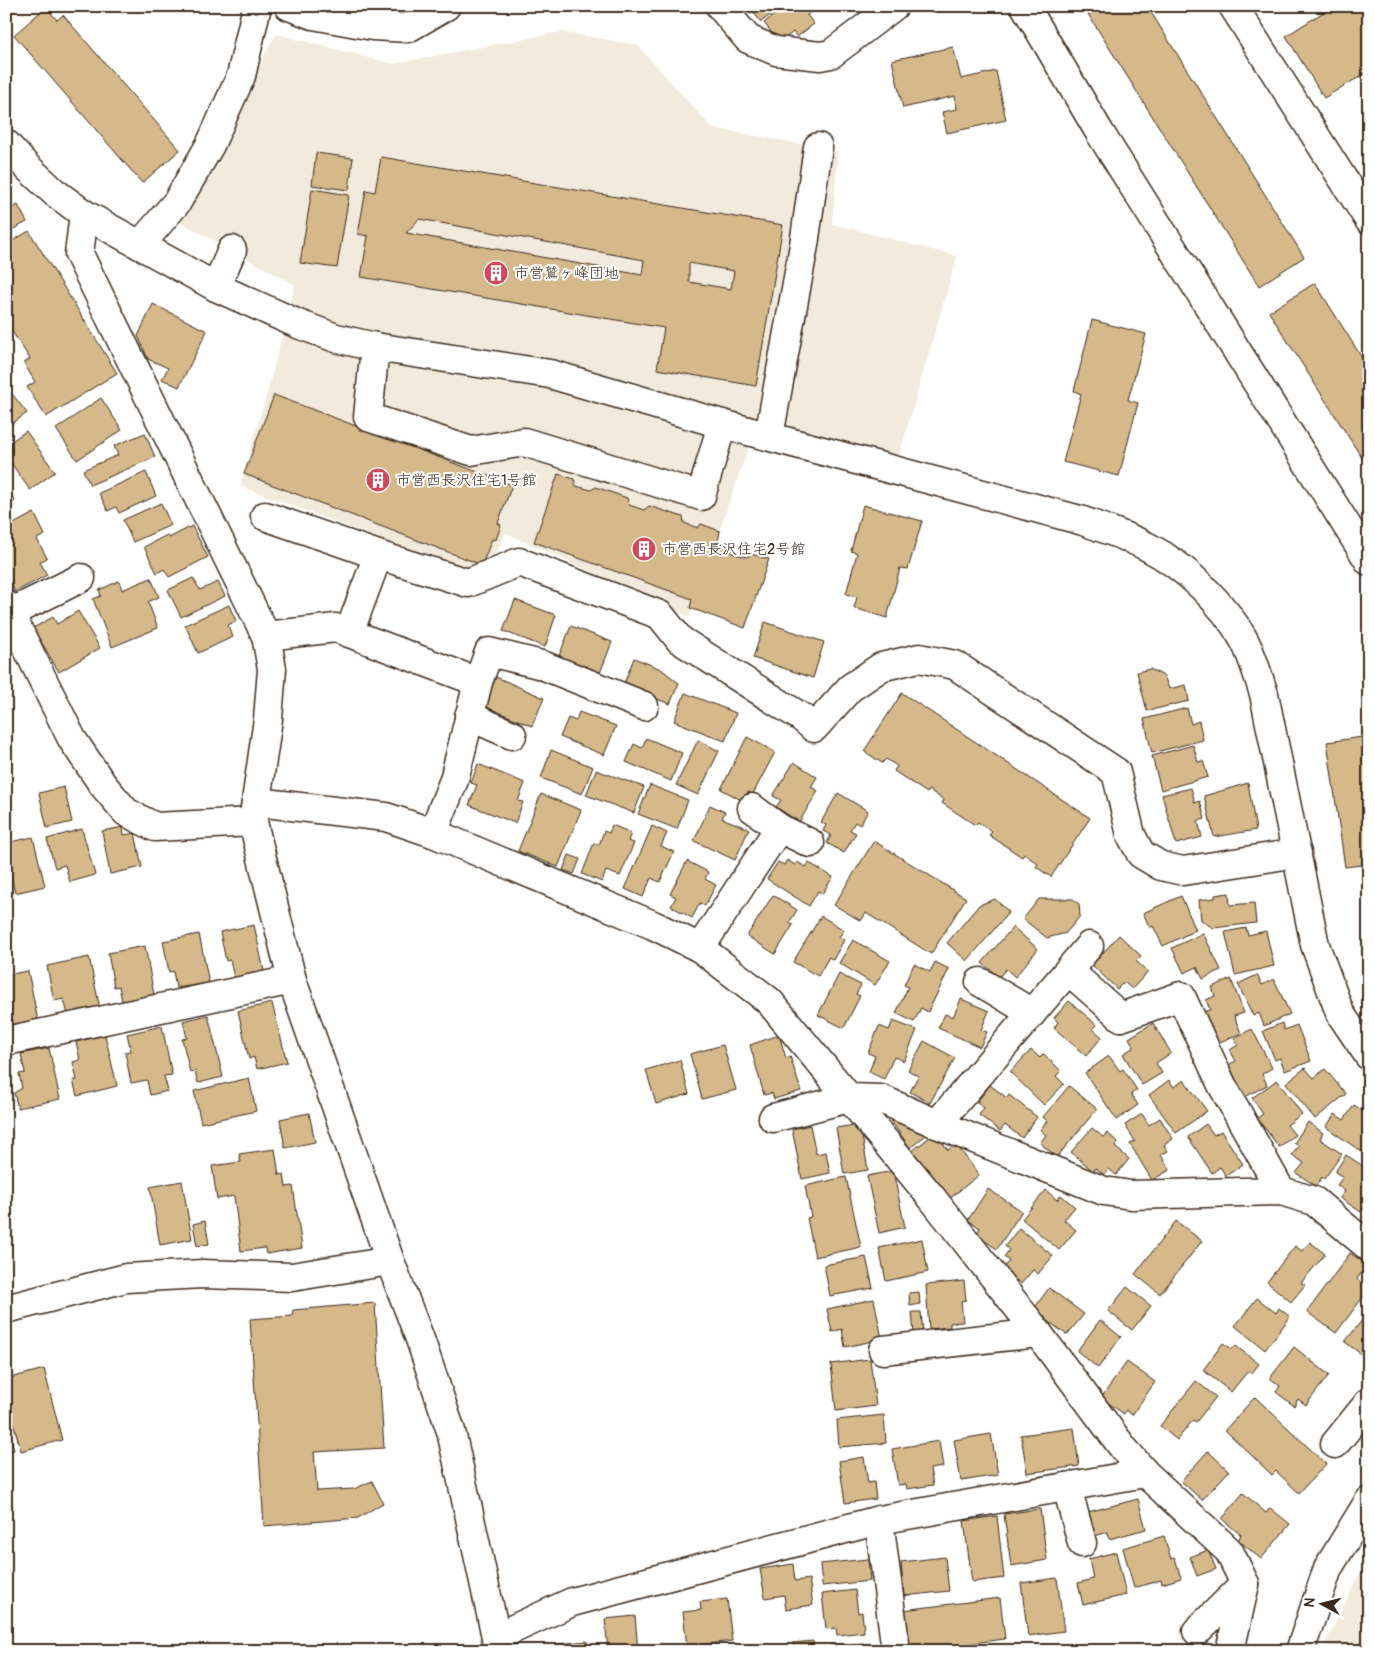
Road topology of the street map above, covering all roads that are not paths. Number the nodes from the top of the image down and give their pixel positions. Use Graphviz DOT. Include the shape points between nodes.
graph roads {
  1 [pos="257,6"];
  2 [pos="290,6"];
  3 [pos="446,6"];
  4 [pos="720,6"];
  5 [pos="894,6"];
  6 [pos="1025,6"];
  7 [pos="1233,6"];
  8 [pos="410,17"];
  9 [pos="6,144"];
  10 [pos="818,147"];
  11 [pos="84,214"];
  12 [pos="1369,220"];
  13 [pos="140,245"];
  14 [pos="232,250"];
  15 [pos="216,286"];
  16 [pos="375,347"];
  17 [pos="722,424"];
  18 [pos="769,436"];
  19 [pos="265,516"];
  20 [pos="378,555"];
  21 [pos="1369,561"];
  22 [pos="81,578"];
  23 [pos="8,609"];
  24 [pos="349,633"];
  25 [pos="266,636"];
  26 [pos="478,682"];
  27 [pos="644,706"];
  28 [pos="470,716"];
  29 [pos="512,735"];
  30 [pos="752,808"];
  31 [pos="255,812"];
  32 [pos="780,828"];
  33 [pos="432,833"];
  34 [pos="810,843"];
  35 [pos="1297,853"];
  36 [pos="1089,946"];
  37 [pos="700,948"];
  38 [pos="1069,971"];
  39 [pos="292,980"];
  40 [pos="980,982"];
  41 [pos="1032,1013"];
  42 [pos="6,1041"];
  43 [pos="1369,1056"];
  44 [pos="848,1098"];
  45 [pos="773,1118"];
  46 [pos="937,1124"];
  47 [pos="1281,1190"];
  48 [pos="1369,1247"];
  49 [pos="390,1262"];
  50 [pos="6,1309"];
  51 [pos="1038,1333"];
  52 [pos="882,1350"];
  53 [pos="1369,1402"];
  54 [pos="1335,1444"];
  55 [pos="1145,1473"];
  56 [pos="1067,1487"];
  57 [pos="1369,1501"];
  58 [pos="878,1520"];
  59 [pos="1082,1543"];
  60 [pos="1245,1584"];
  61 [pos="1197,1630"];
  62 [pos="497,1644"];
  63 [pos="896,1651"];
  64 [pos="1230,1651"];
  65 [pos="1300,1651"];
  1 -- 13 [label="street" via="241,76 210,145 177,202"];
  2 -- 8 [label="street" via="313,15 373,26"];
  3 -- 8 [label="street"];
  4 -- 5 [label="street" via="748,40 776,51 820,56 831,54"];
  6 -- 21 [label="street" via="1106,142"];
  7 -- 12 [label="street"];
  9 -- 11 [label="street" via="54,192"];
  10 -- 18 [label="street" via="804,245"];
  11 -- 13 [label="street"];
  11 -- 25 [label="street" via="79,254"];
  13 -- 15 [label="street"];
  14 -- 15 [label="street"];
  15 -- 16 [label="street" via="298,324 336,338"];
  16 -- 17 [label="street" via="550,374"];
  16 -- 17 [label="street" via="368,417 471,451 524,442 701,496"];
  17 -- 18 [label="street"];
  18 -- 35 [label="street" via="1080,520 1149,547 1176,564 1224,611 1244,640 1255,665"];
  19 -- 20 [label="street"];
  20 -- 24 [label="street"];
  20 -- 35 [label="street" via="468,583 519,562 660,615 680,640 814,728 850,688 880,667 919,658 955,665 1116,772 1131,835 1141,854 1160,866 1183,871"];
  22 -- 23 [label="street"];
  23 -- 31 [label="street" via="72,739 126,812 155,827"];
  24 -- 25 [label="street" via="336,628"];
  24 -- 26 [label="street"];
  25 -- 31 [label="street" via="272,669"];
  26 -- 27 [label="street" via="489,652 542,665"];
  26 -- 28 [label="street"];
  28 -- 29 [label="street"];
  28 -- 33 [label="street" via="454,780"];
  30 -- 32 [label="street"];
  31 -- 33 [label="street" via="386,817"];
  31 -- 39 [label="street"];
  32 -- 34 [label="street"];
  32 -- 37 [label="street"];
  33 -- 37 [label="street" via="653,925"];
  35 -- 43 [label="street" via="1315,945 1340,1013"];
  36 -- 38 [label="street"];
  37 -- 44 [label="street" via="769,1001"];
  38 -- 41 [label="street"];
  38 -- 47 [label="street" via="1121,1017 1181,996 1222,1085"];
  39 -- 42 [label="street"];
  39 -- 49 [label="street"];
  40 -- 41 [label="street"];
  41 -- 46 [label="street"];
  44 -- 45 [label="street"];
  44 -- 46 [label="street" via="881,1098"];
  44 -- 51 [label="street"];
  46 -- 47 [label="street" via="1104,1191 1131,1195"];
  47 -- 48 [label="street" via="1314,1201"];
  49 -- 50 [label="street" via="292,1277 203,1274 126,1278"];
  49 -- 62 [label="street" via="451,1431"];
  51 -- 52 [label="street"];
  51 -- 55 [label="street"];
  53 -- 54 [label="street"];
  55 -- 56 [label="street"];
  55 -- 60 [label="street" via="1229,1551"];
  56 -- 58 [label="street"];
  56 -- 59 [label="street"];
  57 -- 65 [label="street" via="1328,1568"];
  58 -- 62 [label="street" via="572,1602"];
  58 -- 63 [label="street"];
  60 -- 61 [label="street"];
  60 -- 64 [label="street"];
}
